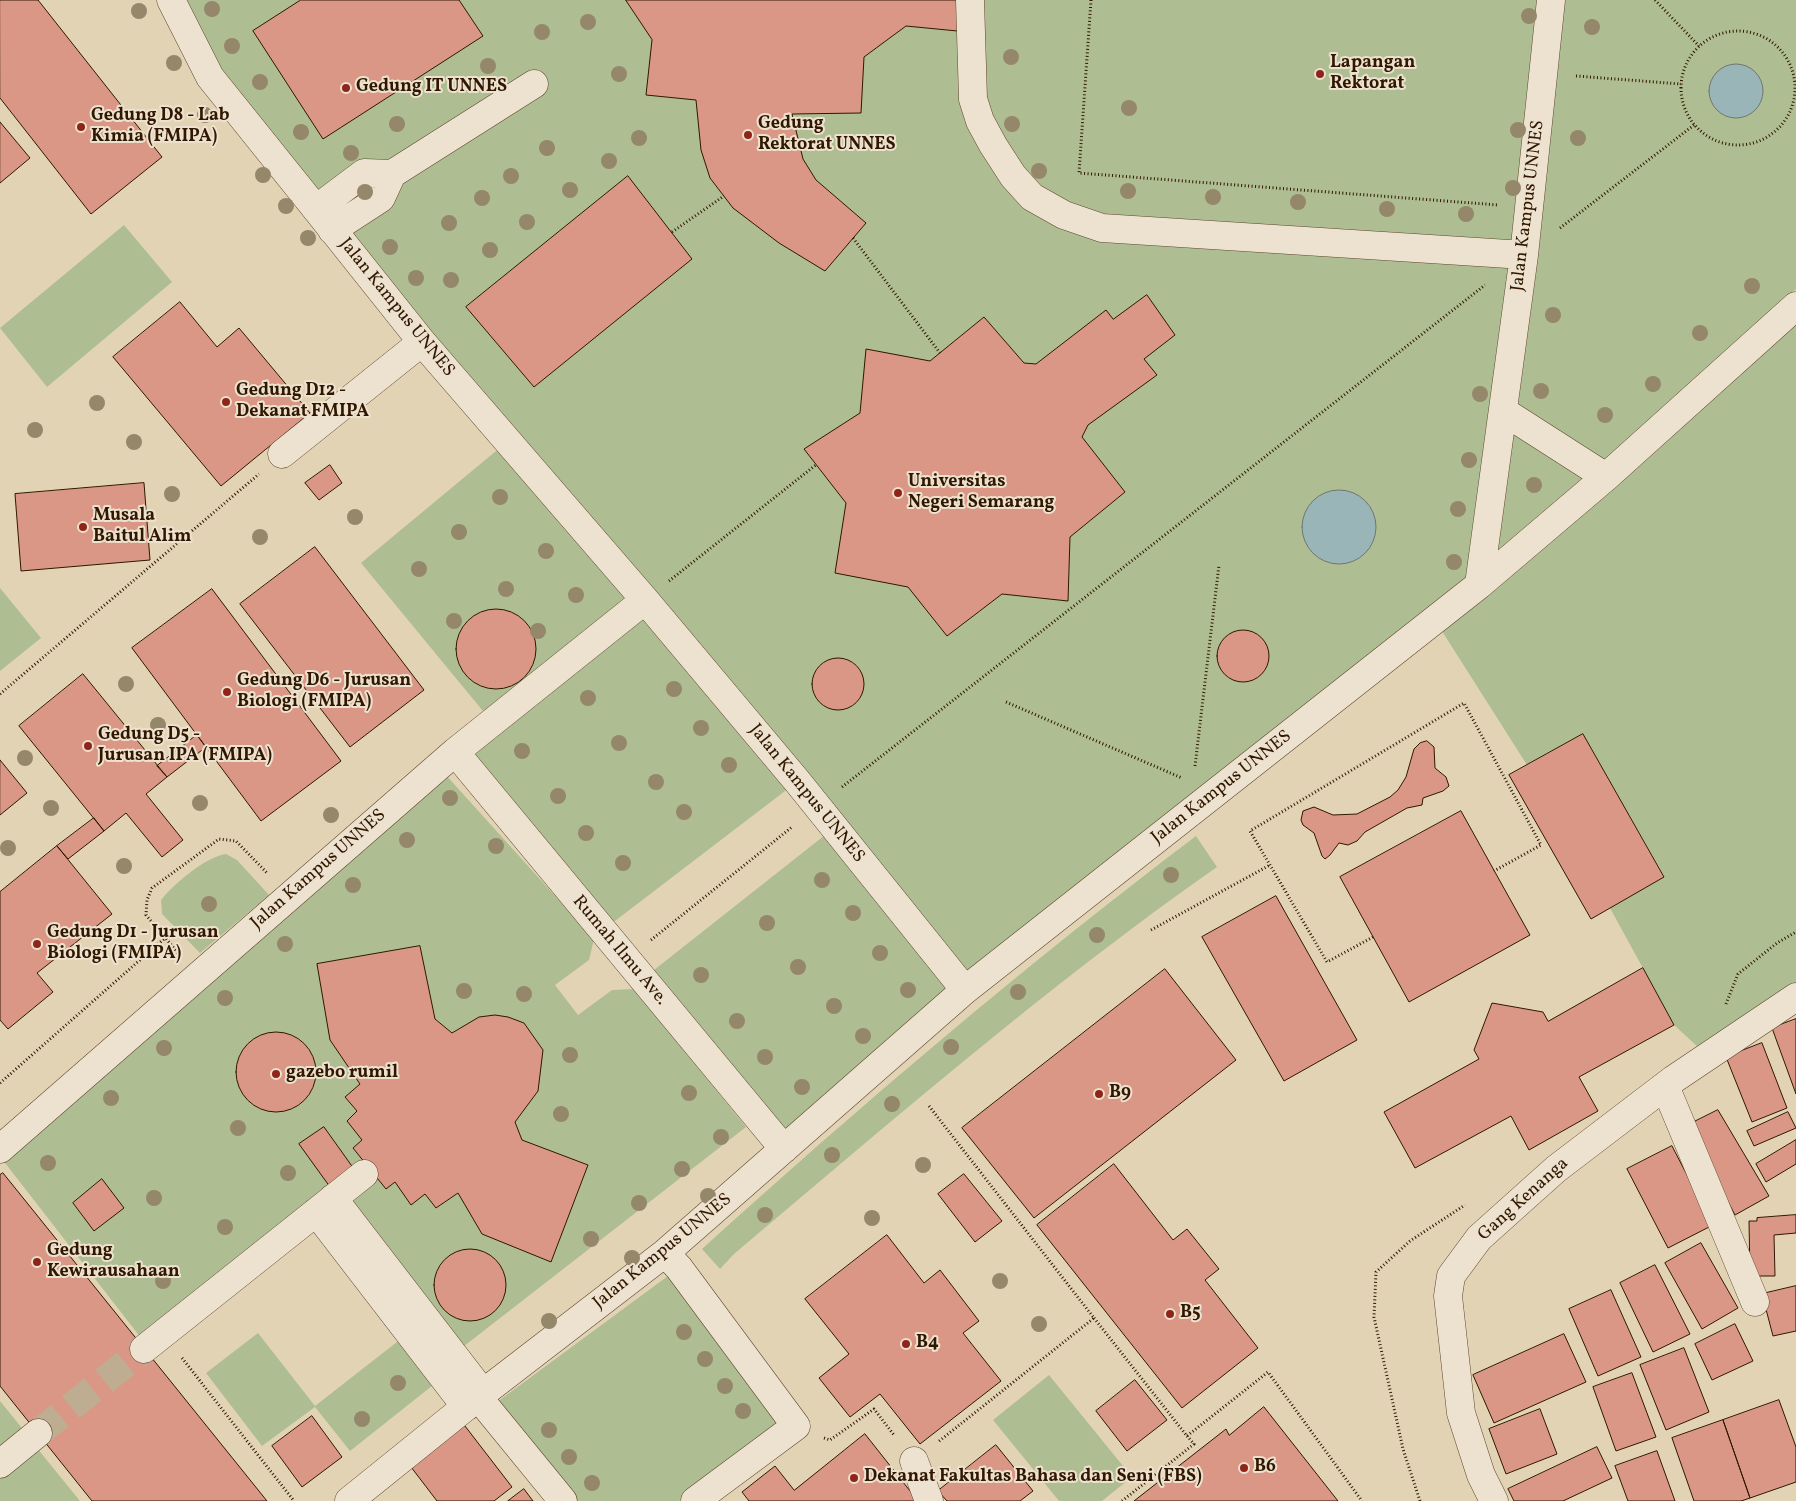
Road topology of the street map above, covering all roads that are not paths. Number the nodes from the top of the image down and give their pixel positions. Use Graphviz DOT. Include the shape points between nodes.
graph roads {
  1 [pos="171,0"];
  2 [pos="970,0"];
  3 [pos="1551,0"];
  4 [pos="534,84"];
  5 [pos="324,220"];
  6 [pos="1524,255"];
  7 [pos="1796,306"];
  8 [pos="422,342"];
  9 [pos="1503,411"];
  10 [pos="282,454"];
  11 [pos="1606,477"];
  12 [pos="1479,585"];
  13 [pos="645,600"];
  14 [pos="455,752"];
  15 [pos="965,990"];
  16 [pos="1796,997"];
  17 [pos="1665,1086"];
  18 [pos="0,1149"];
  19 [pos="784,1149"];
  20 [pos="364,1174"];
  21 [pos="325,1205"];
  22 [pos="665,1253"];
  23 [pos="1755,1302"];
  24 [pos="153,1341"];
  25 [pos="476,1399"];
  26 [pos="38,1433"];
  27 [pos="914,1462"];
  28 [pos="0,1464"];
  29 [pos="350,1501"];
  30 [pos="563,1501"];
  31 [pos="696,1501"];
  32 [pos="929,1501"];
  33 [pos="1494,1501"];
  1 -- 5 [label="street, Jalan Kampus UNNES" via="210,77"];
  2 -- 6 [label="street" via="973,98 980,121 1013,176 1032,197 1064,215 1102,228"];
  3 -- 6 [label="street, Jalan Kampus UNNES"];
  4 -- 5 [label="street" via="392,174 381,198"];
  5 -- 8 [label="street, Jalan Kampus UNNES"];
  6 -- 9 [label="street, Jalan Kampus UNNES"];
  7 -- 11 [label="street, Jalan Kampus UNNES"];
  8 -- 10 [label="street"];
  8 -- 13 [label="street, Jalan Kampus UNNES"];
  9 -- 11 [label="street"];
  9 -- 12 [label="street, Jalan Kampus UNNES"];
  11 -- 12 [label="street, Jalan Kampus UNNES"];
  12 -- 15 [label="street, Jalan Kampus UNNES"];
  13 -- 14 [label="street, Jalan Kampus UNNES"];
  13 -- 15 [label="street, Jalan Kampus UNNES"];
  14 -- 18 [label="street, Jalan Kampus UNNES"];
  14 -- 19 [label="street, Rumah Ilmu Ave."];
  15 -- 19 [label="street, Jalan Kampus UNNES"];
  16 -- 17 [label="street, Gang Kenanga"];
  17 -- 23 [label="street"];
  17 -- 33 [label="street, Gang Kenanga" via="1556,1169 1516,1204 1480,1238 1450,1276 1448,1296 1461,1413 1481,1475"];
  19 -- 22 [label="street, Jalan Kampus UNNES"];
  20 -- 21 [label="street"];
  21 -- 24 [label="street"];
  21 -- 25 [label="street"];
  22 -- 25 [label="street, Jalan Kampus UNNES"];
  22 -- 31 [label="street" via="796,1426"];
  25 -- 29 [label="street, Jalan Kampus UNNES"];
  25 -- 30 [label="street"];
  26 -- 28 [label="street"];
  27 -- 32 [label="street"];
}
